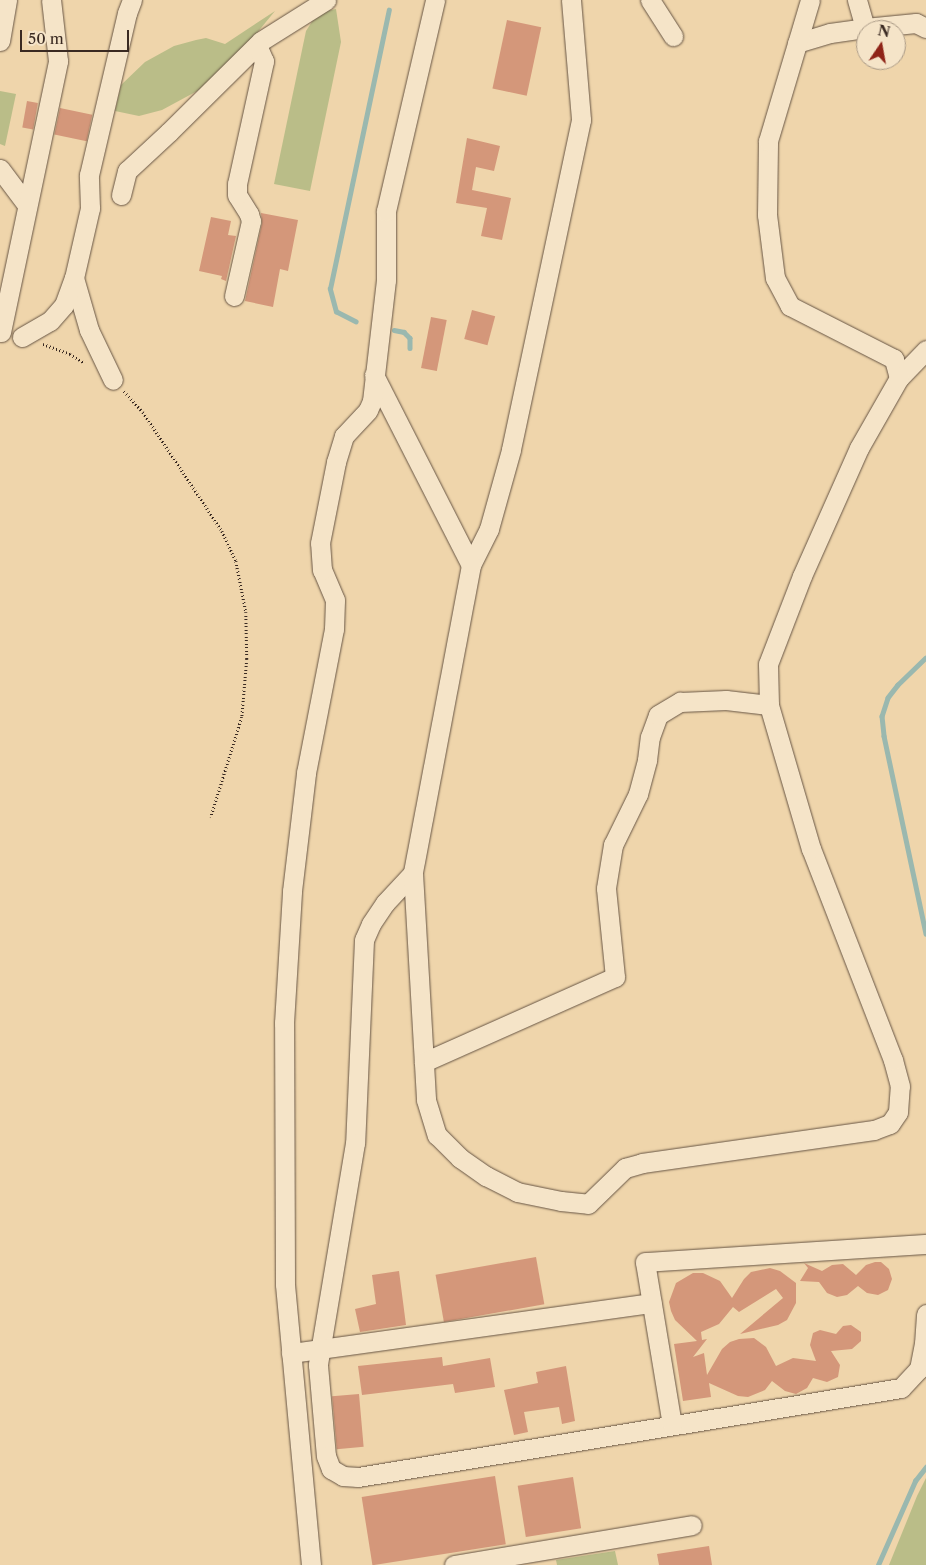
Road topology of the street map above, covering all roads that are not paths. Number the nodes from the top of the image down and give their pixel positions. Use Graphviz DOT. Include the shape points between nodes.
graph roads {
  1 [pos="7,0"];
  2 [pos="132,0"];
  3 [pos="326,0"];
  4 [pos="435,0"];
  5 [pos="570,0"];
  6 [pos="650,0"];
  7 [pos="810,0"];
  8 [pos="857,0"];
  9 [pos="51,1"];
  10 [pos="863,20"];
  11 [pos="906,24"];
  12 [pos="926,28"];
  13 [pos="856,29"];
  14 [pos="673,36"];
  15 [pos="0,41"];
  16 [pos="797,43"];
  17 [pos="257,45"];
  18 [pos="0,169"];
  19 [pos="121,195"];
  20 [pos="27,205"];
  21 [pos="74,278"];
  22 [pos="234,296"];
  23 [pos="1,332"];
  24 [pos="22,337"];
  25 [pos="926,350"];
  26 [pos="374,374"];
  27 [pos="899,378"];
  28 [pos="113,380"];
  29 [pos="472,565"];
  30 [pos="769,705"];
  31 [pos="413,873"];
  32 [pos="424,1062"];
  33 [pos="926,1244"];
  34 [pos="652,1303"];
  35 [pos="926,1314"];
  36 [pos="322,1349"];
  37 [pos="291,1353"];
  38 [pos="672,1425"];
  39 [pos="692,1525"];
  40 [pos="311,1565"];
  41 [pos="454,1565"];
  1 -- 15 [label="lane"];
  2 -- 21 [label="lane" via="89,175 90,208"];
  3 -- 17 [label="lane"];
  4 -- 26 [label="lane" via="386,211 386,280"];
  5 -- 29 [label="lane" via="581,120 511,450 489,529"];
  6 -- 14 [label="lane"];
  7 -- 16 [label="lane"];
  8 -- 10 [label="lane"];
  9 -- 20 [label="lane" via="58,61"];
  11 -- 12 [label="lane" via="916,23"];
  13 -- 16 [label="lane"];
  16 -- 27 [label="lane" via="768,141 767,215 775,278 790,306 894,359"];
  17 -- 19 [label="lane" via="127,171"];
  17 -- 22 [label="lane" via="264,62 237,184 237,195 251,220"];
  18 -- 20 [label="lane"];
  20 -- 23 [label="lane"];
  21 -- 24 [label="lane" via="64,305 50,321"];
  21 -- 28 [label="lane" via="89,330"];
  25 -- 27 [label="lane"];
  26 -- 29 [label="lane"];
  26 -- 37 [label="lane" via="368,410 344,436 320,543 319,559 335,600 334,629 306,773 292,891 284,1023 285,1284"];
  27 -- 30 [label="lane" via="859,448 799,585 768,664"];
  29 -- 31 [label="lane"];
  30 -- 32 [label="lane" via="726,700 680,702 658,715 638,794 613,845 606,888 615,977"];
  30 -- 32 [label="lane" via="810,849 893,1060 900,1086 900,1102 890,1124 874,1130 642,1163 626,1168 588,1204 561,1201 517,1192 486,1176 443,1141 426,1100"];
  31 -- 32 [label="lane"];
  31 -- 36 [label="lane" via="385,903 364,940 355,1143"];
  33 -- 34 [label="lane" via="645,1262"];
  34 -- 36 [label="lane"];
  34 -- 38 [label="lane"];
  35 -- 38 [label="lane" via="919,1369 901,1388"];
  36 -- 37 [label="lane"];
  36 -- 38 [label="lane" via="318,1365 326,1456 331,1469 343,1476 358,1477"];
  37 -- 40 [label="lane"];
  39 -- 41 [label="lane"];
}
